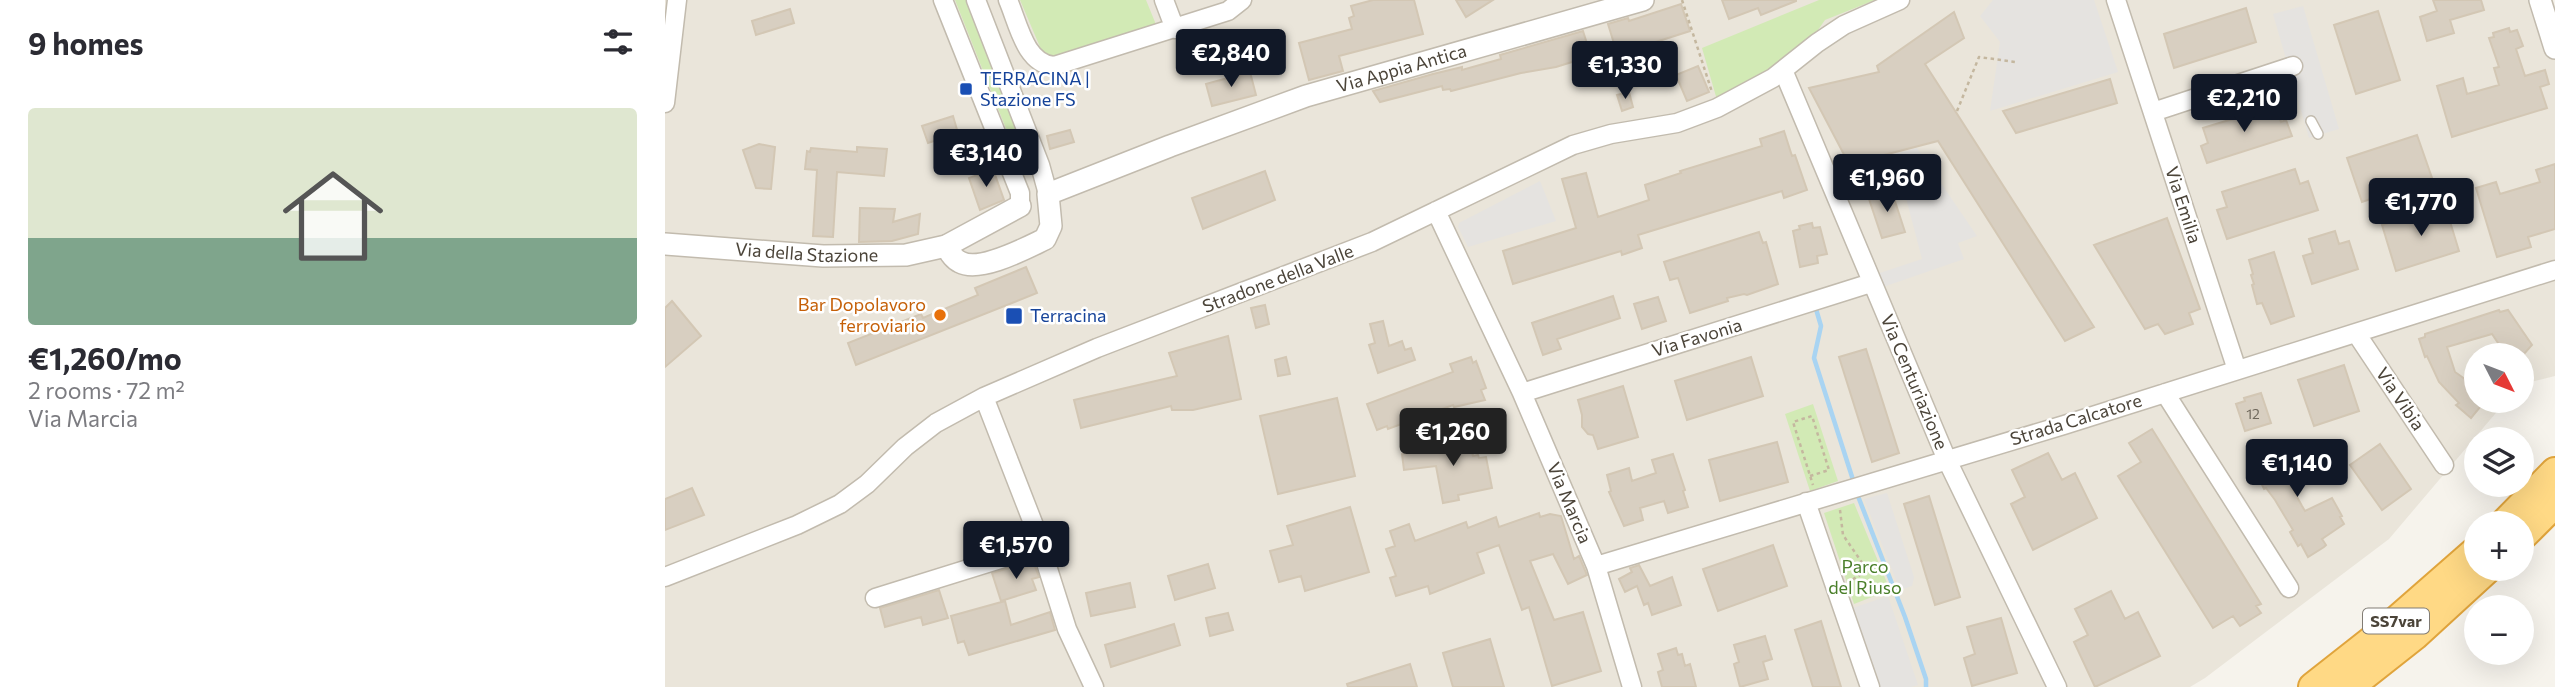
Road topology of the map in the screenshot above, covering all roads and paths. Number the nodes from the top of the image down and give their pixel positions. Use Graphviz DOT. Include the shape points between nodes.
graph roads {
  1 [pos="677,0"];
  2 [pos="943,0"];
  3 [pos="976,0"];
  4 [pos="1008,0"];
  5 [pos="1164,0"];
  6 [pos="1242,0"];
  7 [pos="1643,0"];
  8 [pos="1682,0"];
  9 [pos="1900,0"];
  10 [pos="2116,0"];
  11 [pos="2540,0"];
  12 [pos="1175,29"];
  13 [pos="2555,48"];
  14 [pos="2015,62"];
  15 [pos="2293,66"];
  16 [pos="1783,70"];
  17 [pos="665,103"];
  18 [pos="1717,108"];
  19 [pos="1957,111"];
  20 [pos="2153,112"];
  21 [pos="2311,121"];
  22 [pos="2318,134"];
  23 [pos="1048,194"];
  24 [pos="1020,206"];
  25 [pos="1436,211"];
  26 [pos="665,244"];
  27 [pos="946,246"];
  28 [pos="2555,270"];
  29 [pos="1871,283"];
  30 [pos="2356,333"];
  31 [pos="2237,370"];
  32 [pos="1522,393"];
  33 [pos="2165,393"];
  34 [pos="984,397"];
  35 [pos="1947,460"];
  36 [pos="2444,465"];
  37 [pos="2555,472"];
  38 [pos="1811,476"];
  39 [pos="1834,494"];
  40 [pos="2555,503"];
  41 [pos="2517,511"];
  42 [pos="2534,524"];
  43 [pos="1042,546"];
  44 [pos="2464,562"];
  45 [pos="1596,566"];
  46 [pos="665,577"];
  47 [pos="2474,581"];
  48 [pos="1835,586"];
  49 [pos="2289,588"];
  50 [pos="874,598"];
  51 [pos="1094,687"];
  52 [pos="1632,687"];
  53 [pos="1870,687"];
  54 [pos="2057,687"];
  55 [pos="2313,687"];
  56 [pos="2349,687"];
  1 -- 17 [label="street"];
  2 -- 24 [label="street" via="1020,192"];
  3 -- 23 [label="street"];
  4 -- 12 [label="street" via="1032,55 1042,64 1061,65"];
  5 -- 12 [label="street"];
  6 -- 12 [label="street" via="1229,11"];
  7 -- 23 [label="street, Via Appia Antica" via="1306,96"];
  8 -- 18 [label="path"];
  9 -- 16 [label="street, Stradone della Valle" via="1835,30"];
  10 -- 20 [label="street, Via Emilia"];
  11 -- 13 [label="street"];
  14 -- 19 [label="path" via="1979,57"];
  15 -- 20 [label="street"];
  16 -- 18 [label="street, Stradone della Valle"];
  16 -- 29 [label="street, Via Centuriazione"];
  18 -- 25 [label="street, Stradone della Valle" via="1677,123 1573,145"];
  20 -- 31 [label="street, Via Emilia"];
  21 -- 22 [label="lane"];
  23 -- 27 [label="street" via="1051,226 1045,239 996,260 971,265 955,259"];
  24 -- 27 [label="street, Via della Stazione"];
  25 -- 32 [label="street, Via Marcia"];
  25 -- 34 [label="street, Stradone della Valle" via="1358,247"];
  26 -- 27 [label="street, Via della Stazione" via="823,256 906,255"];
  28 -- 30 [label="street, Strada Calcatore"];
  29 -- 32 [label="street, Via Favonia"];
  29 -- 35 [label="street, Via Centuriazione"];
  30 -- 31 [label="street, Strada Calcatore"];
  30 -- 36 [label="street, Via Vibia"];
  31 -- 33 [label="street, Strada Calcatore"];
  32 -- 45 [label="street, Via Marcia"];
  33 -- 35 [label="street, Strada Calcatore"];
  33 -- 49 [label="street"];
  34 -- 43 [label="street"];
  34 -- 46 [label="street, Stradone della Valle" via="936,423 840,504"];
  35 -- 39 [label="street, Strada Calcatore"];
  35 -- 54 [label="street, Via Centuriazione"];
  37 -- 41 [label="highway"];
  38 -- 38 [label="path" via="1793,422 1812,416 1829,470"];
  38 -- 39 [label="path"];
  39 -- 45 [label="street, Strada Calcatore"];
  39 -- 48 [label="street"];
  39 -- 48 [label="path" via="1843,535 1863,564 1857,578"];
  40 -- 42 [label="highway"];
  43 -- 50 [label="street"];
  43 -- 51 [label="street" via="1067,629"];
  44 -- 55 [label="highway, SS7var"];
  45 -- 52 [label="street, Via Marcia"];
  47 -- 56 [label="highway, SS7var"];
  48 -- 53 [label="street"];
}
